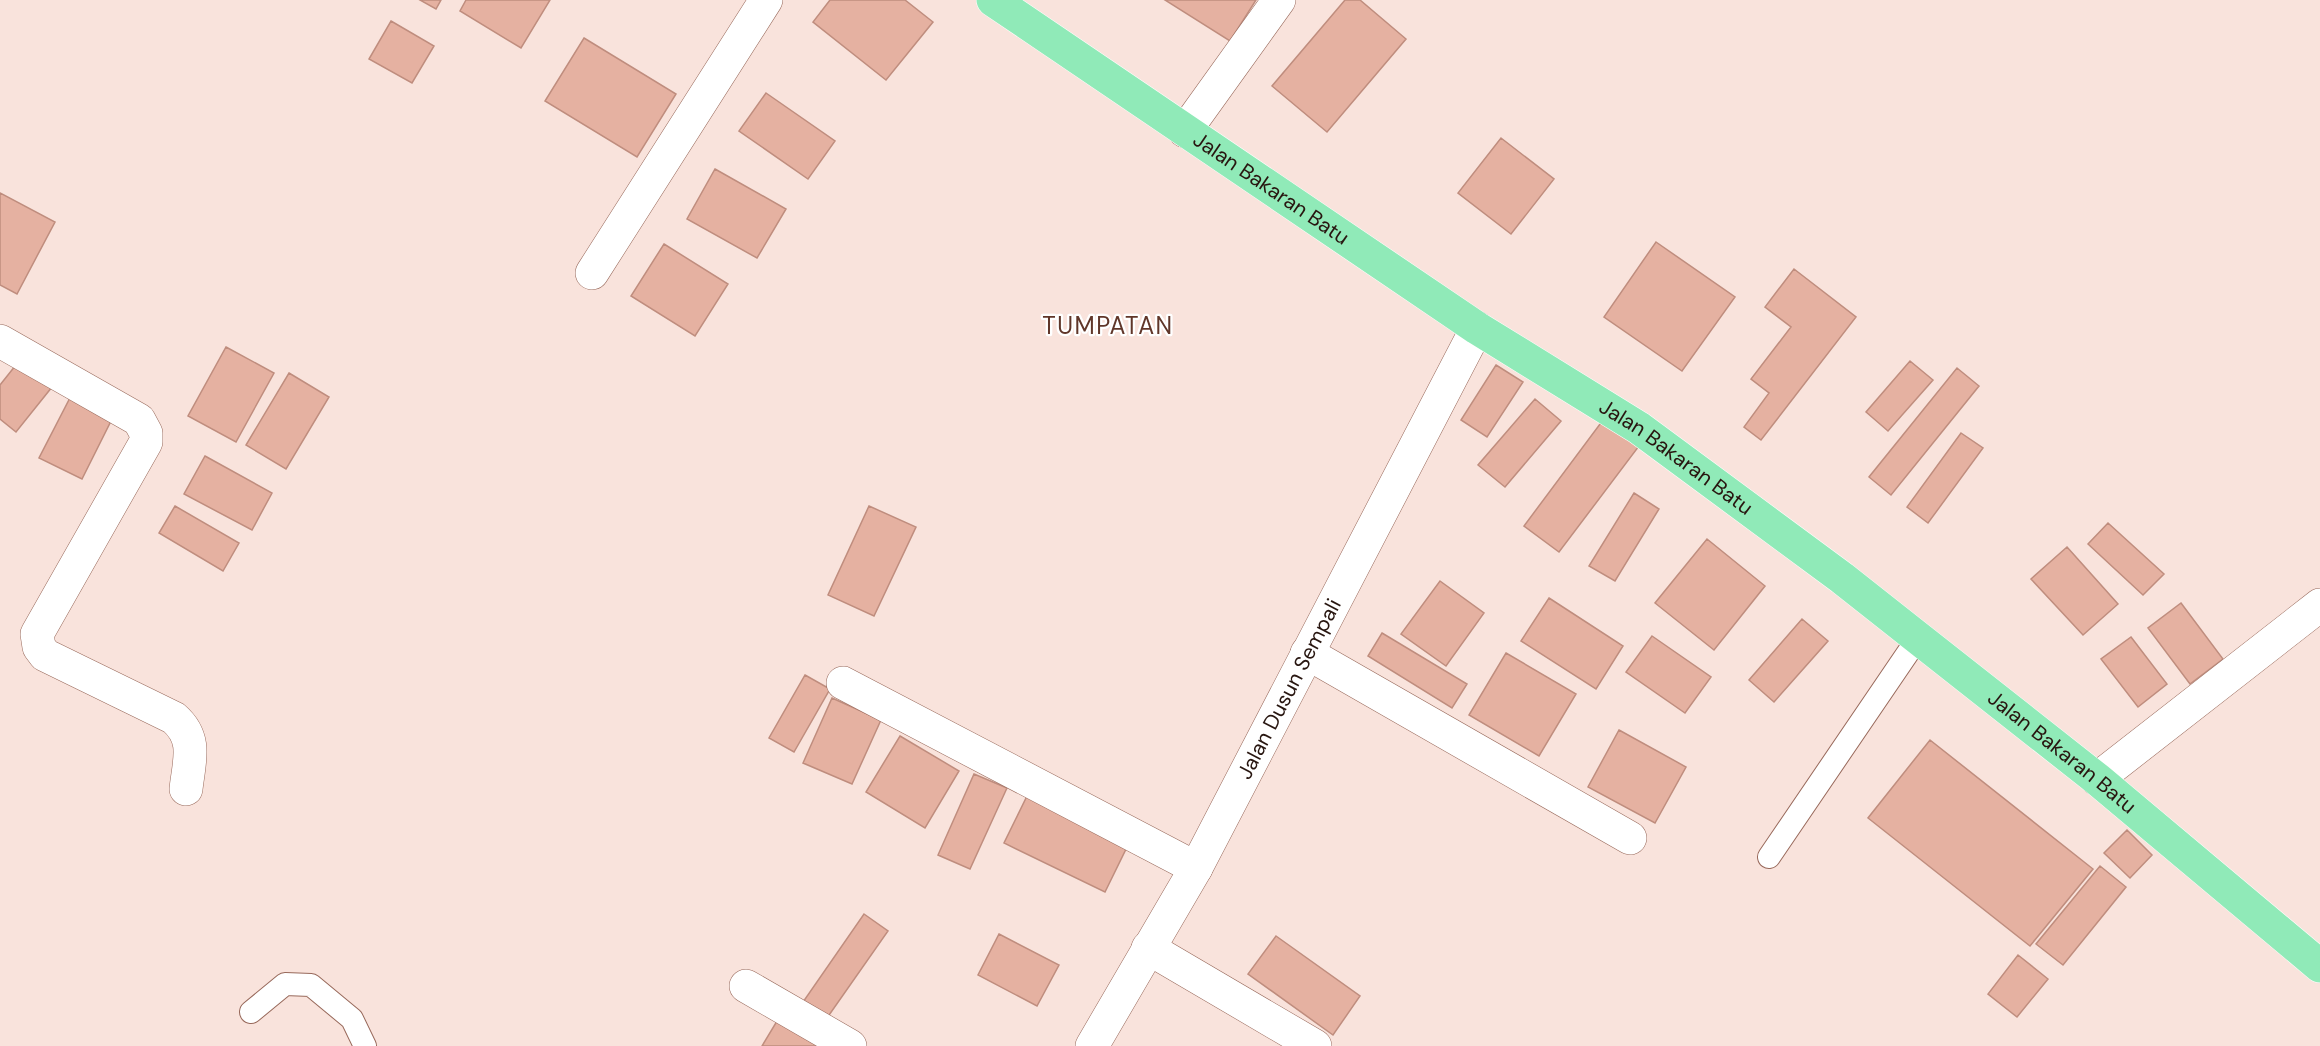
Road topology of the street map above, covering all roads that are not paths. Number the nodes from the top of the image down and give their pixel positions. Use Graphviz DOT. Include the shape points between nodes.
graph roads {
  1 [pos="765,0"];
  2 [pos="993,0"];
  3 [pos="1279,0"];
  4 [pos="1185,131"];
  5 [pos="592,273"];
  6 [pos="1477,328"];
  7 [pos="0,341"];
  8 [pos="2320,605"];
  9 [pos="1918,638"];
  10 [pos="1307,653"];
  11 [pos="843,683"];
  12 [pos="2097,779"];
  13 [pos="186,789"];
  14 [pos="1630,838"];
  15 [pos="1769,857"];
  16 [pos="1196,868"];
  17 [pos="1148,948"];
  18 [pos="2320,966"];
  19 [pos="746,986"];
  20 [pos="251,1012"];
  21 [pos="365,1046"];
  22 [pos="850,1046"];
  23 [pos="1092,1046"];
  24 [pos="1315,1046"];
  1 -- 5 [label="street"];
  2 -- 4 [label="highway, Jalan Bakaran Batu"];
  3 -- 4 [label="street"];
  4 -- 6 [label="highway, Jalan Bakaran Batu"];
  6 -- 9 [label="highway, Jalan Bakaran Batu" via="1639,428"];
  6 -- 10 [label="street, Jalan Dusun Sempali"];
  7 -- 13 [label="street" via="139,420 144,428 146,442 37,634 45,655 174,718 184,727 190,739"];
  8 -- 12 [label="street"];
  9 -- 12 [label="highway, Jalan Bakaran Batu"];
  9 -- 15 [label="lane"];
  10 -- 14 [label="street"];
  10 -- 16 [label="street, Jalan Dusun Sempali"];
  11 -- 16 [label="street"];
  12 -- 18 [label="highway, Jalan Bakaran Batu"];
  16 -- 17 [label="street, Jalan Dusun Sempali"];
  17 -- 23 [label="street, Jalan Dusun Sempali"];
  17 -- 24 [label="street"];
  19 -- 22 [label="street"];
  20 -- 21 [label="lane" via="285,984 311,985 352,1019"];
}
